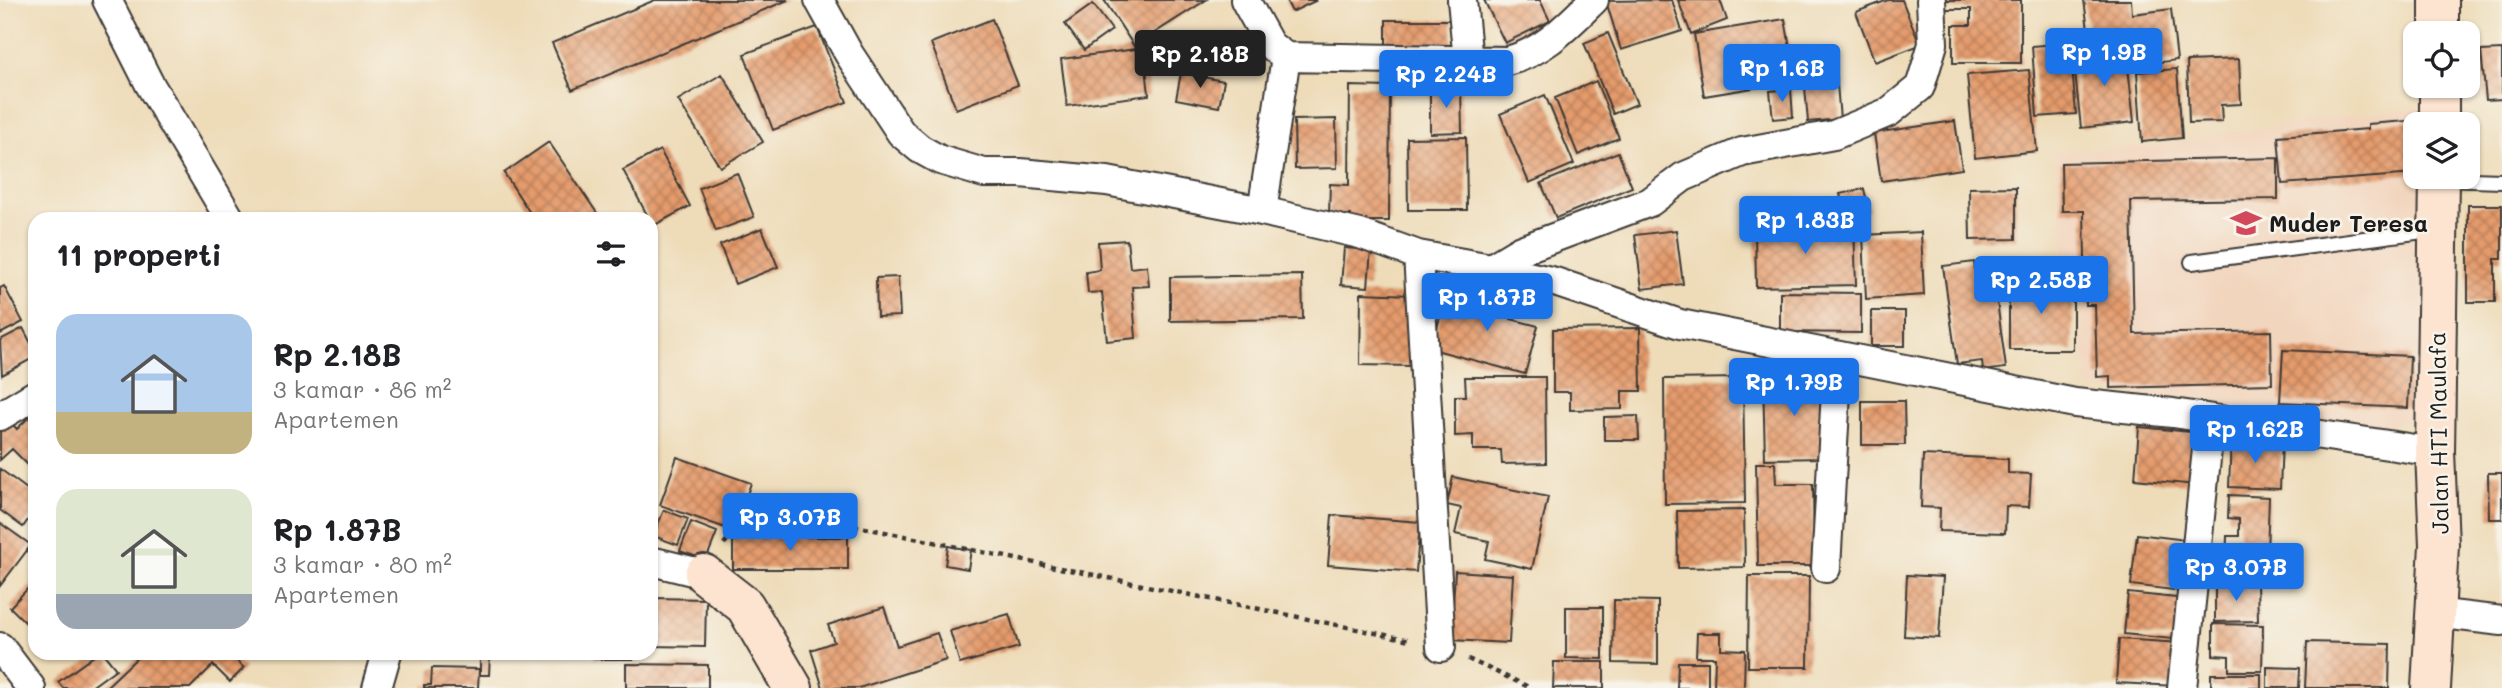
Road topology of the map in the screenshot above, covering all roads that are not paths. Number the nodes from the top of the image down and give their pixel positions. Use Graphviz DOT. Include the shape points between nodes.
graph roads {
  1 [pos="107,0"];
  2 [pos="819,0"];
  3 [pos="1245,0"];
  4 [pos="1462,0"];
  5 [pos="1594,0"];
  6 [pos="1931,0"];
  7 [pos="2439,0"];
  8 [pos="2439,21"];
  9 [pos="1286,57"];
  10 [pos="1468,61"];
  11 [pos="2480,180"];
  12 [pos="2502,181"];
  13 [pos="2440,189"];
  14 [pos="1262,211"];
  15 [pos="226,212"];
  16 [pos="2439,229"];
  17 [pos="1418,255"];
  18 [pos="2192,262"];
  19 [pos="1491,268"];
  20 [pos="1838,356"];
  21 [pos="28,399"];
  22 [pos="0,416"];
  23 [pos="2210,421"];
  24 [pos="2435,452"];
  25 [pos="658,563"];
  26 [pos="1826,568"];
  27 [pos="704,574"];
  28 [pos="2434,613"];
  29 [pos="2502,621"];
  30 [pos="0,647"];
  31 [pos="1441,647"];
  32 [pos="385,660"];
  33 [pos="31,688"];
  34 [pos="377,688"];
  35 [pos="793,688"];
  36 [pos="2182,688"];
  37 [pos="2431,688"];
  1 -- 15 [label="street" via="149,83"];
  2 -- 14 [label="street" via="901,134 940,160 984,173 1107,181"];
  3 -- 9 [label="street" via="1270,45"];
  4 -- 10 [label="street"];
  5 -- 10 [label="street" via="1547,44 1520,58"];
  6 -- 19 [label="street" via="1933,44 1920,87 1889,112 1834,135 1742,152 1683,177 1650,202 1521,250"];
  7 -- 8 [label="street"];
  9 -- 10 [label="street"];
  9 -- 14 [label="street"];
  11 -- 12 [label="lane"];
  13 -- 16 [label="street, Jalan HTI Maulafa"];
  14 -- 17 [label="street" via="1360,234"];
  16 -- 18 [label="lane"];
  16 -- 24 [label="street, Jalan HTI Maulafa"];
  17 -- 19 [label="street"];
  17 -- 31 [label="street"];
  19 -- 20 [label="street" via="1555,282 1680,324"];
  20 -- 23 [label="street" via="2075,403"];
  20 -- 26 [label="street"];
  21 -- 22 [label="street"];
  23 -- 24 [label="street"];
  23 -- 36 [label="street"];
  24 -- 28 [label="street, Jalan HTI Maulafa" via="2440,545"];
  25 -- 27 [label="street"];
  27 -- 35 [label="street" via="745,606"];
  28 -- 29 [label="street"];
  28 -- 37 [label="street, Jalan HTI Maulafa"];
  30 -- 33 [label="street"];
  32 -- 34 [label="street"];
}
